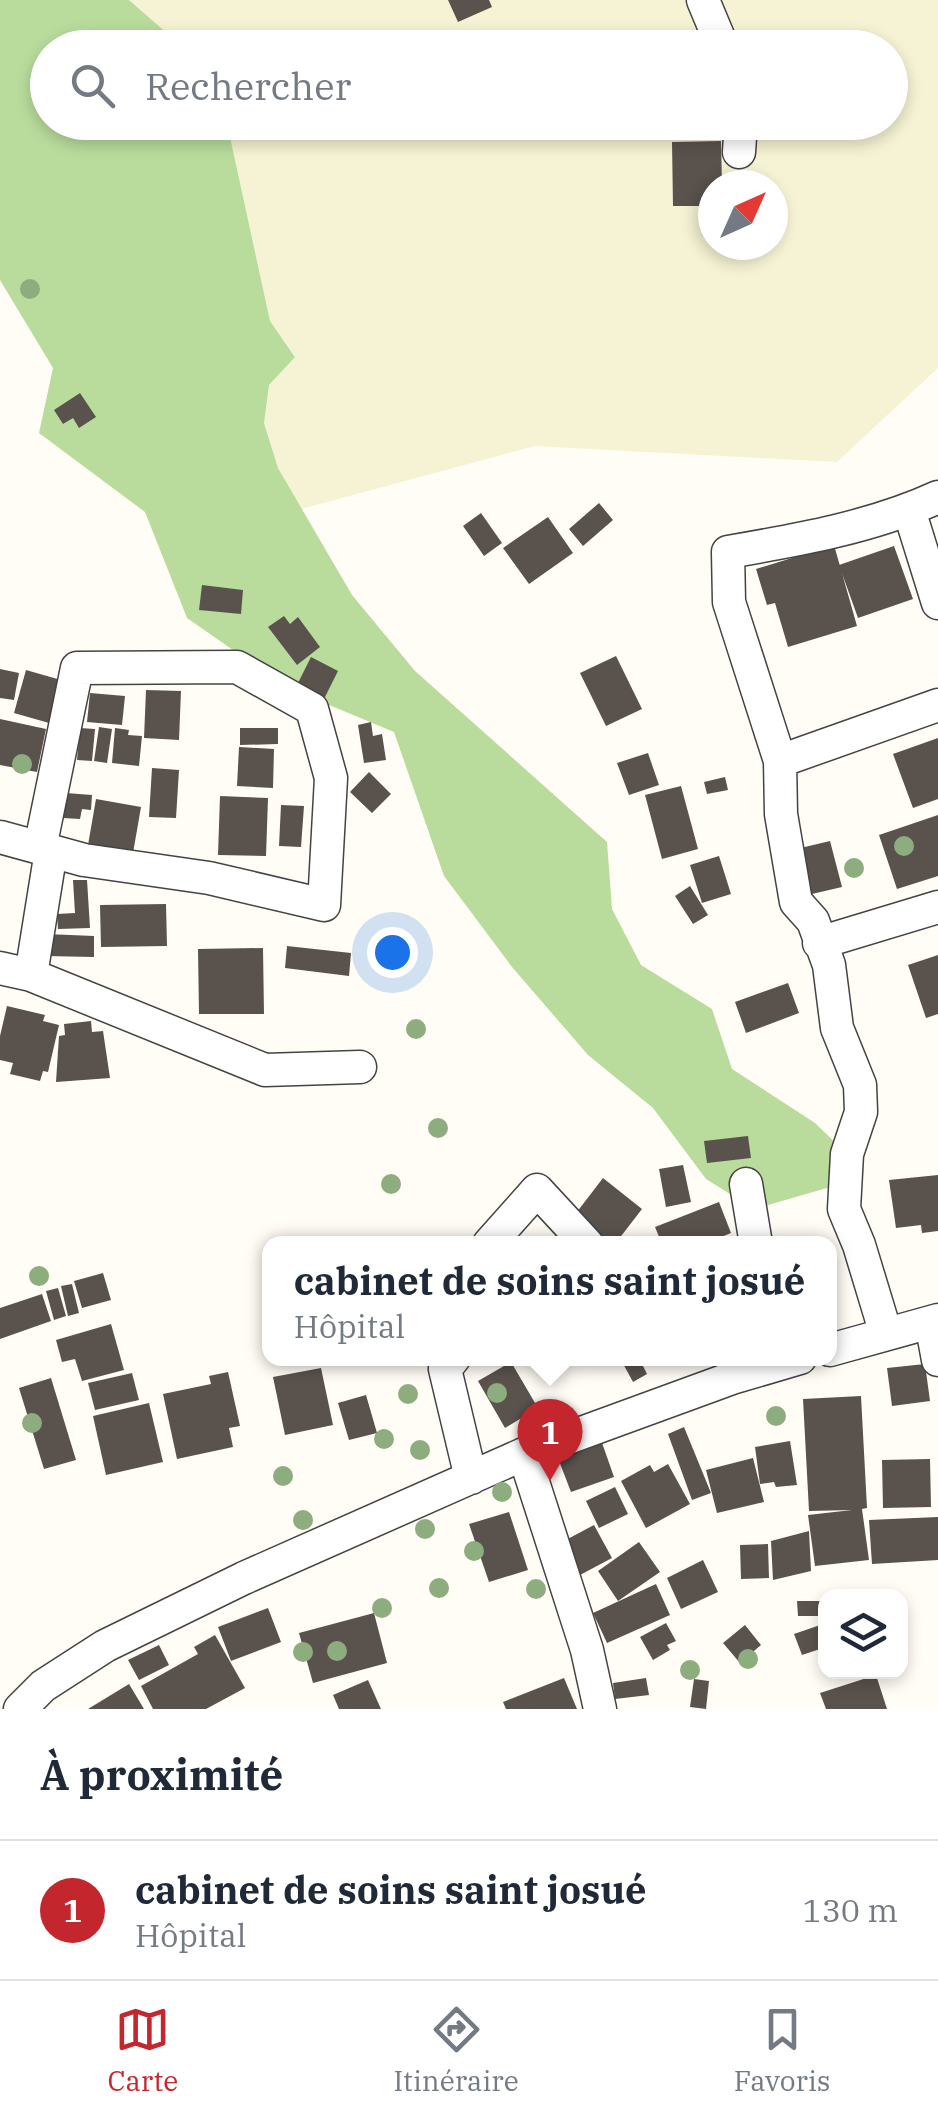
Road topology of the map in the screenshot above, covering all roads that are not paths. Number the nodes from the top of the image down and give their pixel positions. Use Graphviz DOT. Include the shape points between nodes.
graph roads {
  1 [pos="703,0"];
  2 [pos="716,30"];
  3 [pos="924,504"];
  4 [pos="938,603"];
  5 [pos="938,704"];
  6 [pos="780,761"];
  7 [pos="0,837"];
  8 [pos="46,850"];
  9 [pos="938,907"];
  10 [pos="820,943"];
  11 [pos="16,971"];
  12 [pos="360,1067"];
  13 [pos="746,1184"];
  14 [pos="496,1236"];
  15 [pos="580,1236"];
  16 [pos="755,1236"];
  17 [pos="934,1321"];
  18 [pos="886,1334"];
  19 [pos="837,1348"];
  20 [pos="938,1360"];
  21 [pos="447,1366"];
  22 [pos="770,1366"];
  23 [pos="524,1454"];
  24 [pos="471,1478"];
  25 [pos="20,1709"];
  26 [pos="600,1709"];
  1 -- 2 [label="street"];
  3 -- 4 [label="street"];
  3 -- 6 [label="street" via="728,552 729,602"];
  5 -- 6 [label="street"];
  6 -- 10 [label="street" via="796,902 813,921"];
  7 -- 8 [label="street"];
  8 -- 8 [label="street" via="324,905 331,778 312,710 237,667 78,668"];
  8 -- 11 [label="street"];
  9 -- 10 [label="street"];
  10 -- 18 [label="street" via="830,965 838,1028 860,1085 844,1209"];
  11 -- 12 [label="street" via="265,1070"];
  13 -- 16 [label="street"];
  14 -- 15 [label="street" via="537,1190"];
  17 -- 18 [label="street"];
  17 -- 20 [label="street"];
  18 -- 19 [label="street"];
  21 -- 24 [label="street"];
  22 -- 23 [label="street"];
  23 -- 24 [label="street"];
  23 -- 26 [label="street"];
  24 -- 25 [label="street" via="105,1646"];
}
